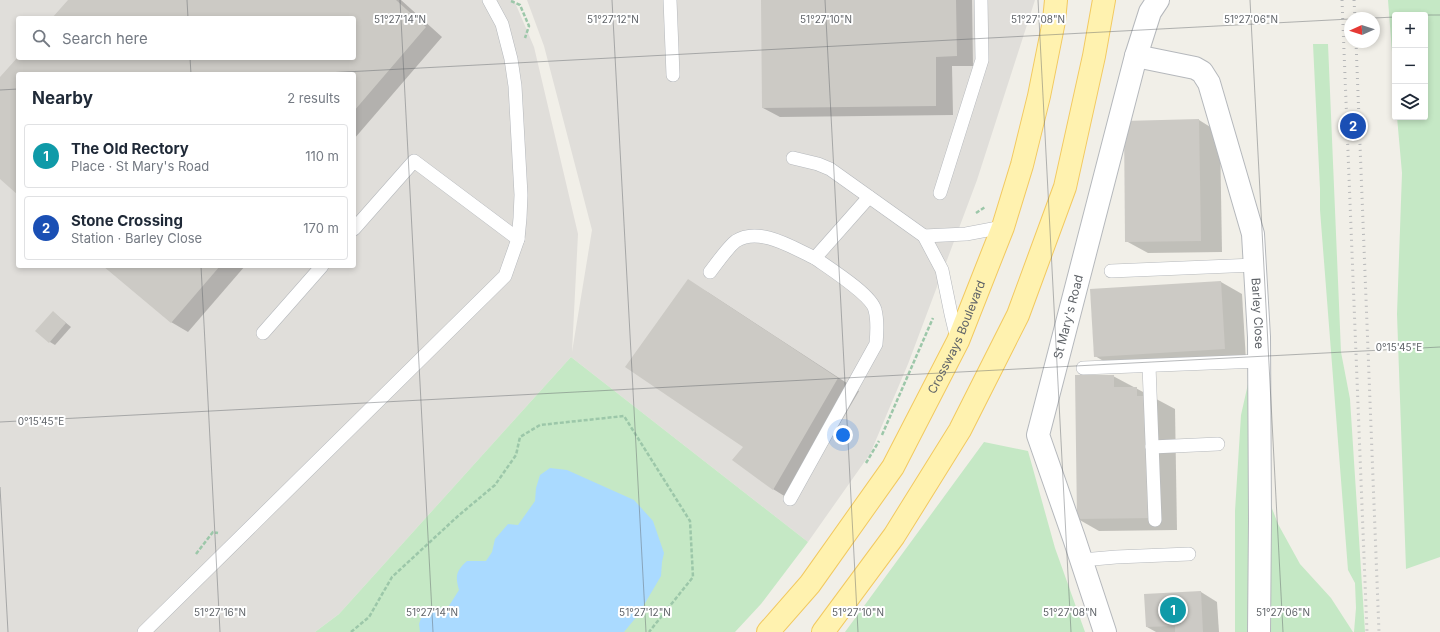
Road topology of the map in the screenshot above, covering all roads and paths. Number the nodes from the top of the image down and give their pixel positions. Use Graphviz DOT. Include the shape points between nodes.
graph roads {
  1 [pos="489,0"];
  2 [pos="670,0"];
  3 [pos="981,0"];
  4 [pos="1056,0"];
  5 [pos="1104,0"];
  6 [pos="1158,0"];
  7 [pos="1136,56"];
  8 [pos="673,75"];
  9 [pos="793,158"];
  10 [pos="940,193"];
  11 [pos="869,197"];
  12 [pos="356,227"];
  13 [pos="1003,227"];
  14 [pos="924,236"];
  15 [pos="518,239"];
  16 [pos="815,258"];
  17 [pos="1255,265"];
  18 [pos="320,268"];
  19 [pos="1111,271"];
  20 [pos="710,272"];
  21 [pos="934,314"];
  22 [pos="263,333"];
  23 [pos="958,341"];
  24 [pos="1260,362"];
  25 [pos="1149,366"];
  26 [pos="1084,368"];
  27 [pos="1218,444"];
  28 [pos="1152,447"];
  29 [pos="866,464"];
  30 [pos="790,499"];
  31 [pos="1155,520"];
  32 [pos="1189,554"];
  33 [pos="1082,560"];
  34 [pos="144,632"];
  35 [pos="351,632"];
  36 [pos="649,632"];
  37 [pos="768,632"];
  38 [pos="822,632"];
  39 [pos="1105,632"];
  40 [pos="1258,632"];
  1 -- 15 [label="lane" via="502,24 515,86 521,195"];
  2 -- 8 [label="lane"];
  3 -- 10 [label="lane" via="982,60"];
  4 -- 13 [label="main road, Crossways Boulevard" via="1039,96"];
  5 -- 38 [label="main road" via="1065,187 1018,315 960,430 894,536"];
  6 -- 7 [label="street, St Mary's Road" via="1150,12"];
  7 -- 17 [label="street, Barley Close" via="1195,68 1202,72 1206,79 1253,234"];
  7 -- 33 [label="street, St Mary's Road" via="1038,436"];
  9 -- 11 [label="lane" via="818,164 830,170"];
  11 -- 14 [label="lane"];
  11 -- 16 [label="lane"];
  12 -- 15 [label="lane" via="414,161"];
  13 -- 14 [label="lane" via="966,234"];
  13 -- 23 [label="main road, Crossways Boulevard"];
  14 -- 23 [label="lane" via="942,270"];
  15 -- 34 [label="lane" via="505,276"];
  16 -- 20 [label="lane" via="770,238 750,235 736,241"];
  16 -- 30 [label="lane" via="866,296 875,309 876,344"];
  17 -- 19 [label="lane"];
  17 -- 24 [label="street, Barley Close"];
  18 -- 22 [label="lane"];
  21 -- 29 [label="path" via="881,438"];
  23 -- 37 [label="main road, Crossways Boulevard" via="893,467 810,584"];
  24 -- 25 [label="lane"];
  24 -- 40 [label="street, Barley Close"];
  25 -- 26 [label="lane"];
  25 -- 28 [label="lane"];
  27 -- 28 [label="lane"];
  28 -- 31 [label="lane"];
  32 -- 33 [label="lane"];
  33 -- 39 [label="street, St Mary's Road"];
  35 -- 36 [label="path" via="369,617 392,577 495,485 516,455 520,437 540,424 624,416 690,521 693,577"];
}
